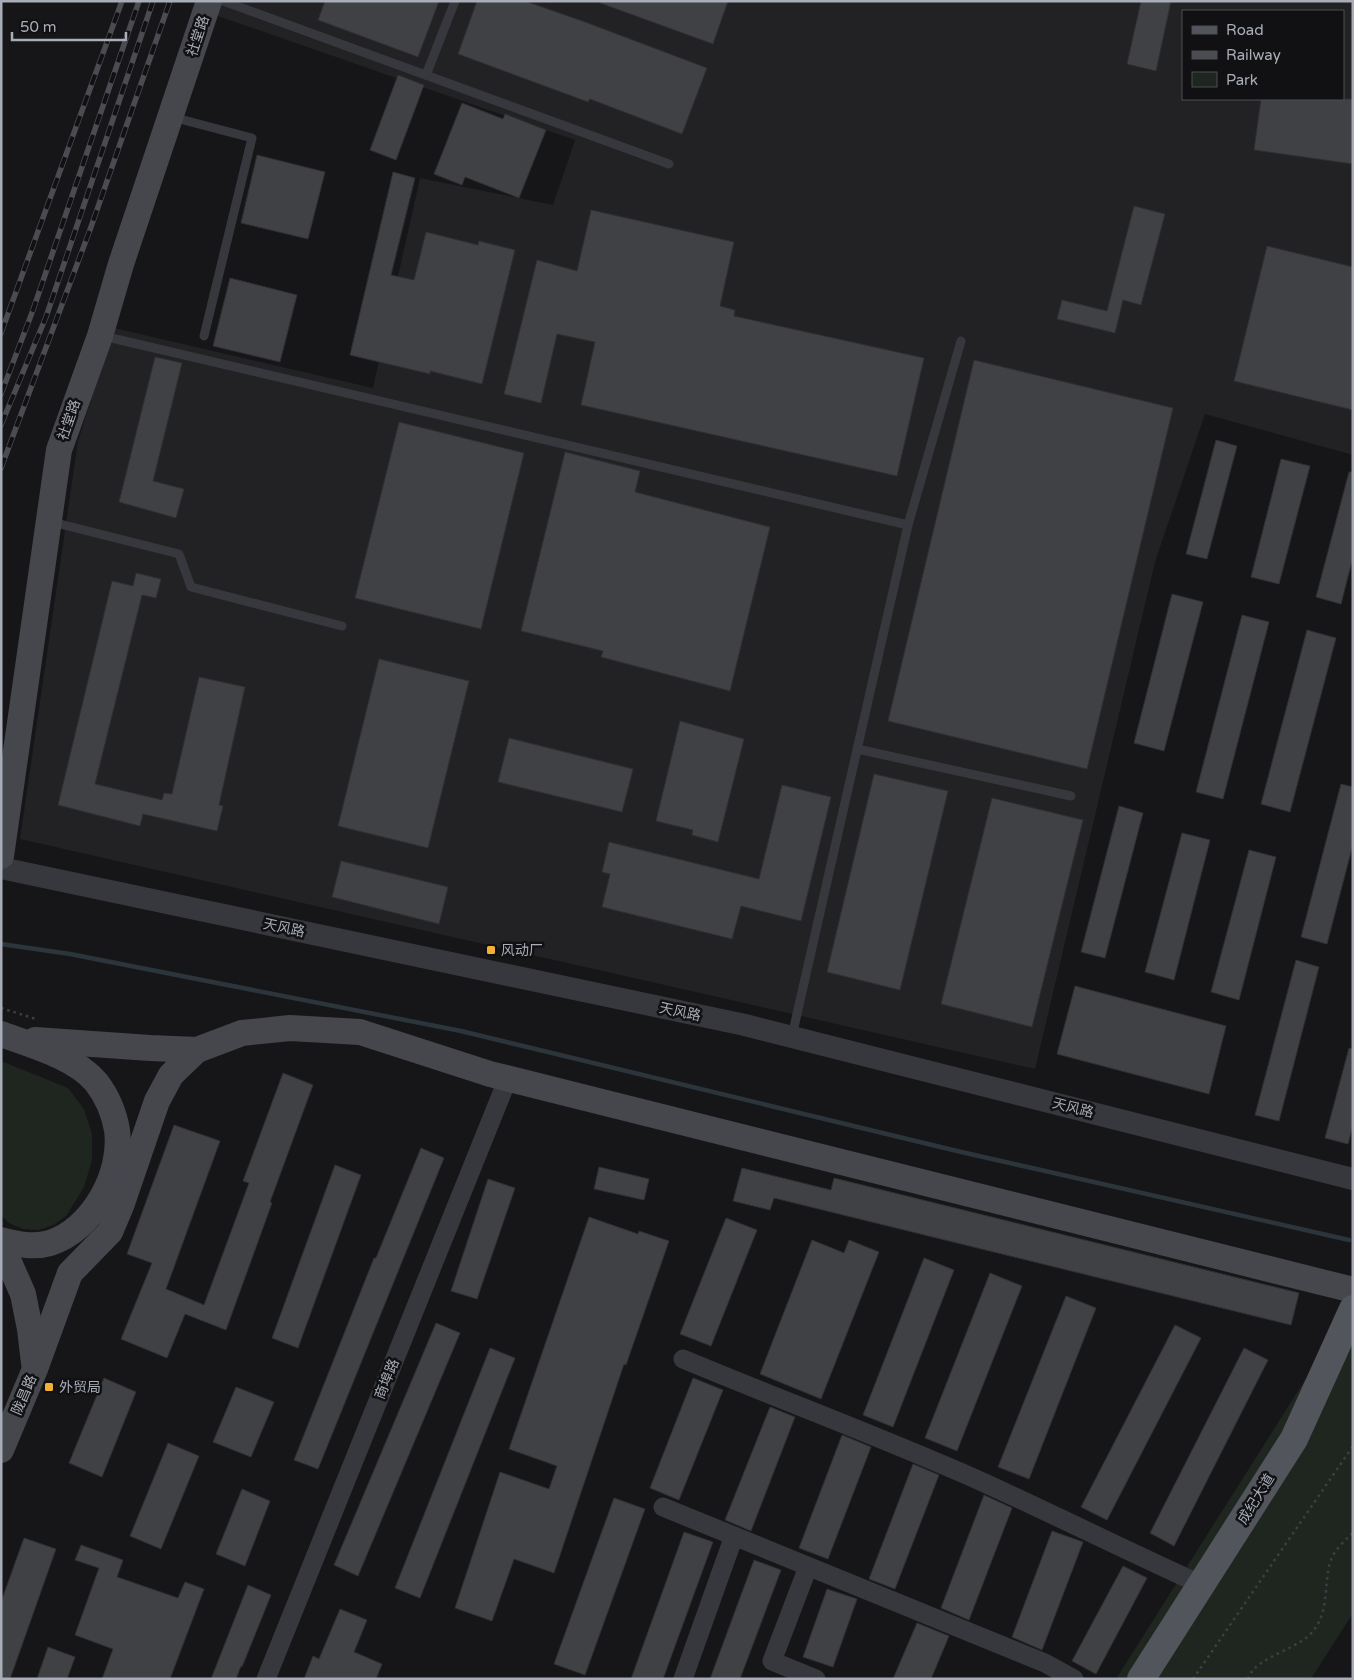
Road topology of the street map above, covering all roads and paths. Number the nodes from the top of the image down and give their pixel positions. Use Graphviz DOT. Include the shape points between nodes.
graph roads {
  1 [pos="209,1"];
  2 [pos="223,1"];
  3 [pos="455,1"];
  4 [pos="426,75"];
  5 [pos="171,117"];
  6 [pos="668,164"];
  7 [pos="100,336"];
  8 [pos="204,336"];
  9 [pos="961,341"];
  10 [pos="49,522"];
  11 [pos="908,525"];
  12 [pos="342,626"];
  13 [pos="857,749"];
  14 [pos="1071,796"];
  15 [pos="1,856"];
  16 [pos="1,868"];
  17 [pos="6,1036"];
  18 [pos="792,1036"];
  19 [pos="197,1050"];
  20 [pos="508,1078"];
  21 [pos="1353,1179"];
  22 [pos="72,1233"];
  23 [pos="1,1240"];
  24 [pos="1,1244"];
  25 [pos="70,1273"];
  26 [pos="1353,1290"];
  27 [pos="1353,1309"];
  28 [pos="683,1359"];
  29 [pos="35,1369"];
  30 [pos="1353,1446"];
  31 [pos="1,1450"];
  32 [pos="663,1507"];
  33 [pos="1353,1533"];
  34 [pos="734,1536"];
  35 [pos="808,1567"];
  36 [pos="1202,1585"];
  37 [pos="266,1679"];
  38 [pos="683,1679"];
  39 [pos="816,1679"];
  40 [pos="1074,1679"];
  41 [pos="1141,1679"];
  42 [pos="1193,1679"];
  43 [pos="1248,1679"];
  1 -- 5 [label="main road, 社堂路"];
  2 -- 4 [label="lane"];
  3 -- 4 [label="lane"];
  4 -- 6 [label="lane"];
  5 -- 7 [label="main road, 社堂路"];
  5 -- 8 [label="lane" via="252,138"];
  7 -- 10 [label="main road, 社堂路" via="60,450"];
  7 -- 11 [label="lane"];
  9 -- 11 [label="lane"];
  10 -- 12 [label="lane" via="179,554 191,586"];
  10 -- 15 [label="main road, 社堂路"];
  11 -- 13 [label="lane"];
  13 -- 14 [label="lane"];
  13 -- 18 [label="lane"];
  16 -- 18 [label="street, 天风路"];
  17 -- 19 [label="main road"];
  17 -- 22 [label="main road" via="74,1064 95,1081 110,1104 117,1131 116,1159 106,1192 90,1216"];
  18 -- 21 [label="street, 天风路"];
  19 -- 20 [label="main road" via="242,1033 290,1028 360,1032"];
  19 -- 25 [label="main road" via="171,1075 157,1101 110,1232"];
  20 -- 26 [label="main road"];
  20 -- 37 [label="street, 商埠路"];
  22 -- 23 [label="main road" via="49,1244 24,1246"];
  22 -- 25 [label="main road"];
  24 -- 29 [label="main road" via="23,1294"];
  25 -- 29 [label="main road, 陇昌路"];
  27 -- 36 [label="main road, 成纪大道" via="1294,1439"];
  28 -- 36 [label="street" via="978,1480"];
  29 -- 31 [label="main road, 陇昌路" via="13,1410"];
  30 -- 42 [label="path"];
  32 -- 34 [label="street"];
  33 -- 43 [label="path" via="1336,1550 1330,1563 1324,1608 1314,1629 1299,1644 1259,1663"];
  34 -- 35 [label="street"];
  34 -- 38 [label="street"];
  35 -- 39 [label="street" via="772,1662"];
  35 -- 40 [label="street" via="1045,1663"];
  36 -- 41 [label="main road, 成纪大道"];
}
